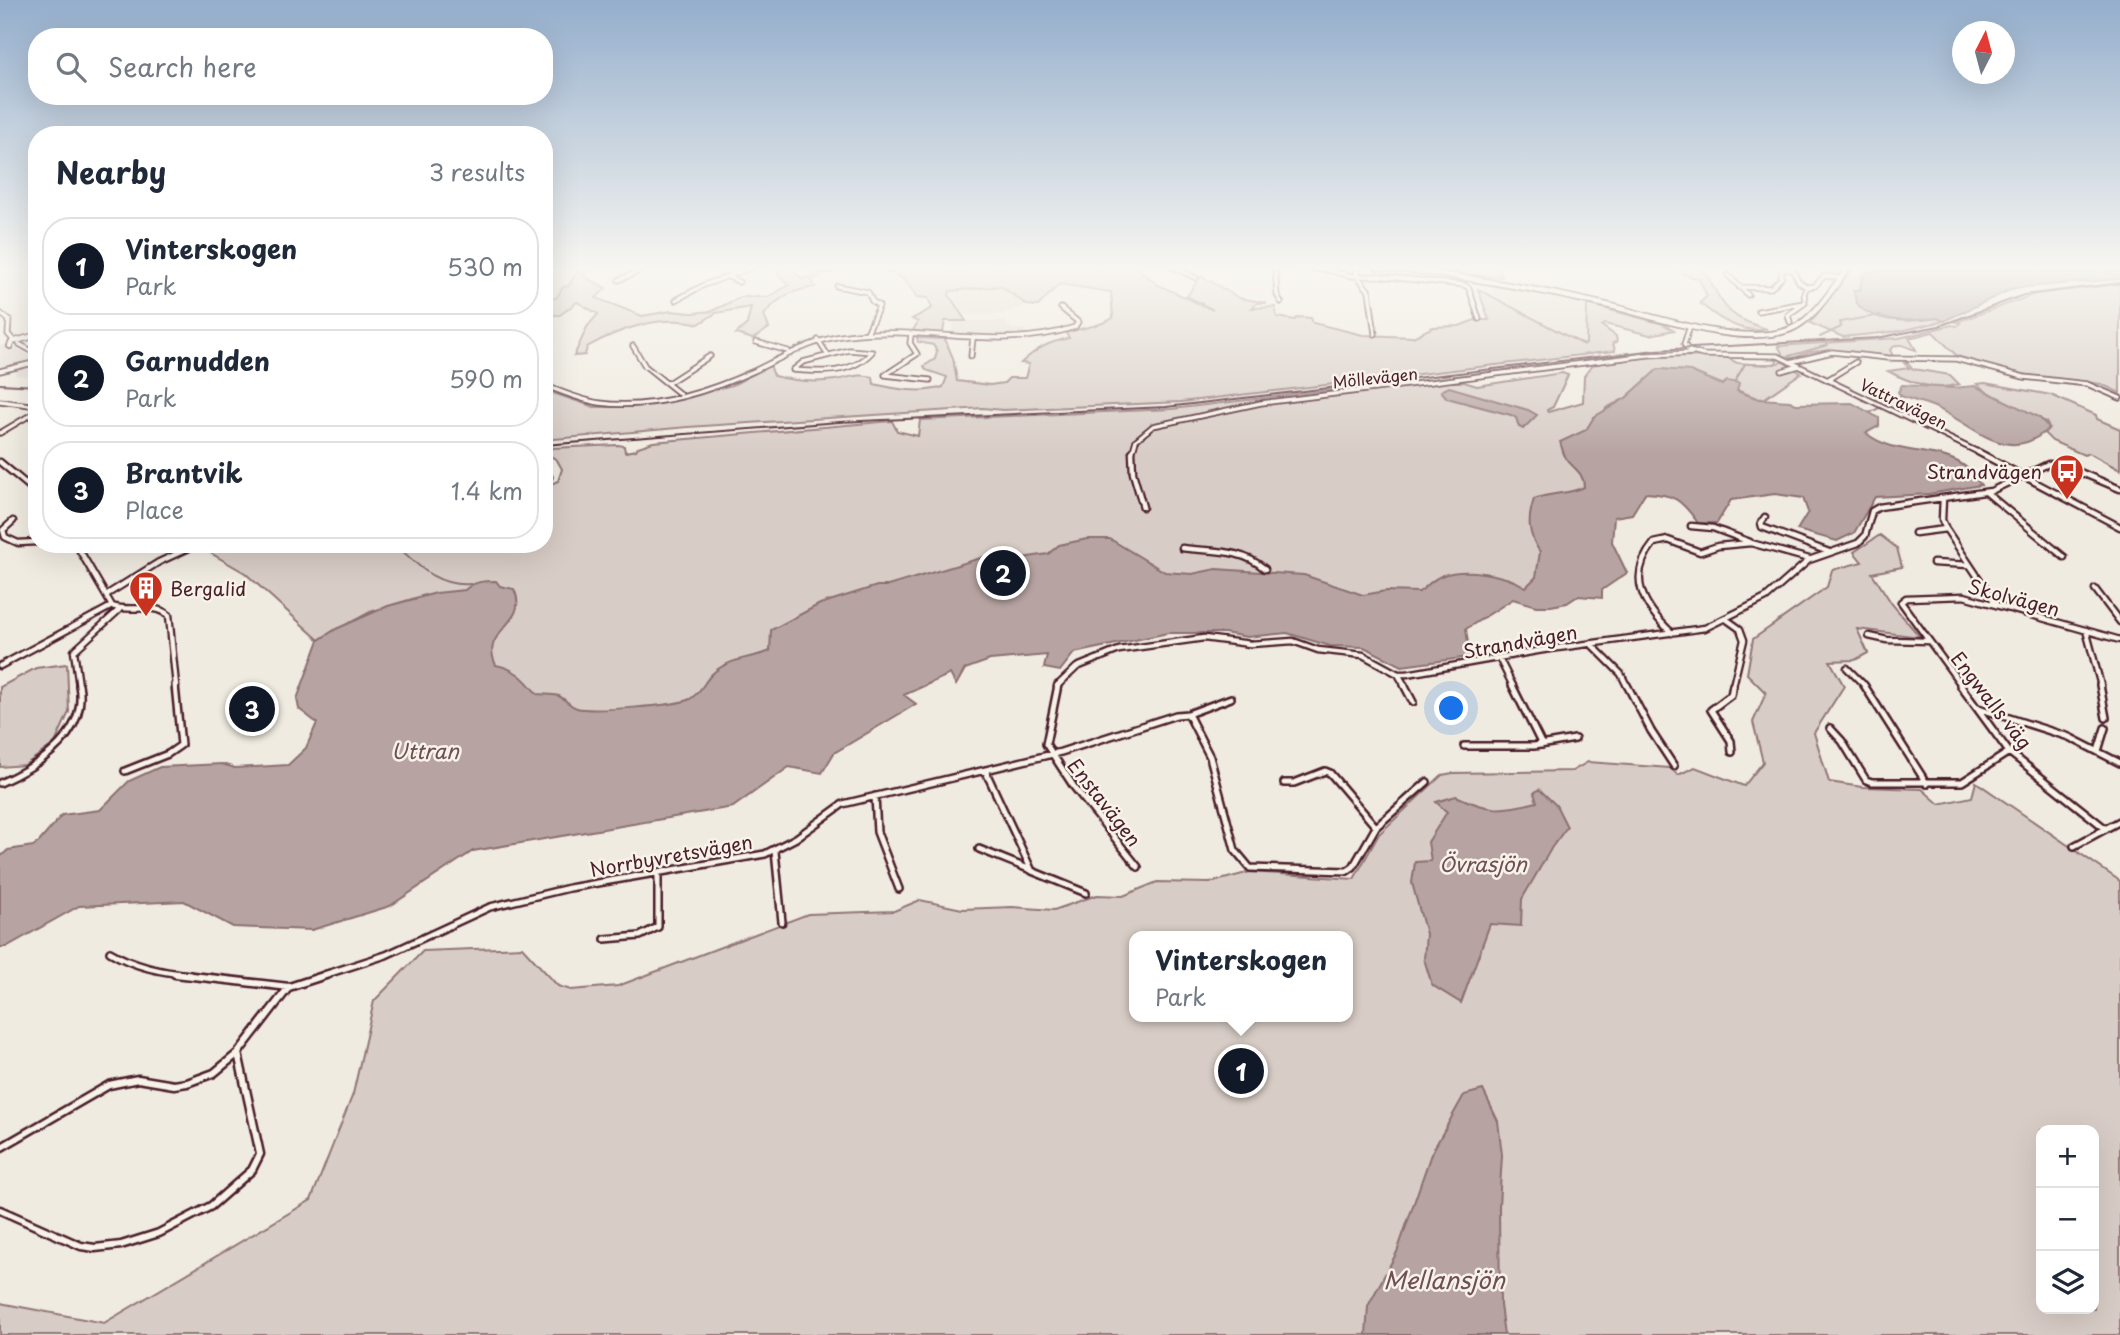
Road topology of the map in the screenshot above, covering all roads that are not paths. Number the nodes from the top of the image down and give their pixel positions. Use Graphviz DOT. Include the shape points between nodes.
graph roads {
  1 [pos="8,329"];
  2 [pos="869,329"];
  3 [pos="1063,329"];
  4 [pos="1374,329"];
  5 [pos="1689,329"];
  6 [pos="1691,329"];
  7 [pos="1786,329"];
  8 [pos="867,333"];
  9 [pos="1375,334"];
  10 [pos="912,335"];
  11 [pos="28,338"];
  12 [pos="973,338"];
  13 [pos="818,340"];
  14 [pos="18,342"];
  15 [pos="756,342"];
  16 [pos="633,346"];
  17 [pos="28,348"];
  18 [pos="788,351"];
  19 [pos="1693,353"];
  20 [pos="827,354"];
  21 [pos="710,356"];
  22 [pos="971,356"];
  23 [pos="1790,362"];
  24 [pos="1856,362"];
  25 [pos="28,364"];
  26 [pos="1798,368"];
  27 [pos="0,371"];
  28 [pos="1782,371"];
  29 [pos="930,380"];
  30 [pos="1827,380"];
  31 [pos="668,383"];
  32 [pos="553,387"];
  33 [pos="681,394"];
  34 [pos="2120,398"];
  35 [pos="0,401"];
  36 [pos="28,406"];
  37 [pos="28,414"];
  38 [pos="0,433"];
  39 [pos="0,462"];
  40 [pos="2024,474"];
  41 [pos="28,486"];
  42 [pos="2120,489"];
  43 [pos="1986,492"];
  44 [pos="1943,498"];
  45 [pos="1143,507"];
  46 [pos="1765,517"];
  47 [pos="13,521"];
  48 [pos="1691,526"];
  49 [pos="2120,527"];
  50 [pos="1946,529"];
  51 [pos="1914,533"];
  52 [pos="28,542"];
  53 [pos="1751,542"];
  54 [pos="1182,548"];
  55 [pos="81,553"];
  56 [pos="178,553"];
  57 [pos="1830,553"];
  58 [pos="2064,557"];
  59 [pos="1810,560"];
  60 [pos="1933,563"];
  61 [pos="1970,565"];
  62 [pos="1265,569"];
  63 [pos="2095,589"];
  64 [pos="106,595"];
  65 [pos="1901,602"];
  66 [pos="1996,605"];
  67 [pos="112,606"];
  68 [pos="119,610"];
  69 [pos="1726,619"];
  70 [pos="2120,622"];
  71 [pos="2086,630"];
  72 [pos="1672,633"];
  73 [pos="1869,636"];
  74 [pos="2120,640"];
  75 [pos="1928,641"];
  76 [pos="1591,643"];
  77 [pos="1499,658"];
  78 [pos="0,666"];
  79 [pos="1847,668"];
  80 [pos="1398,674"];
  81 [pos="1231,698"];
  82 [pos="1413,702"];
  83 [pos="1977,708"];
  84 [pos="1188,714"];
  85 [pos="2106,718"];
  86 [pos="1830,728"];
  87 [pos="2105,728"];
  88 [pos="69,732"];
  89 [pos="1575,739"];
  90 [pos="70,742"];
  91 [pos="1464,746"];
  92 [pos="1542,746"];
  93 [pos="2098,751"];
  94 [pos="1732,752"];
  95 [pos="2009,752"];
  96 [pos="1050,754"];
  97 [pos="2120,763"];
  98 [pos="1674,766"];
  99 [pos="985,770"];
  100 [pos="125,771"];
  101 [pos="1427,782"];
  102 [pos="0,783"];
  103 [pos="1284,783"];
  104 [pos="1927,784"];
  105 [pos="875,796"];
  106 [pos="2120,821"];
  107 [pos="1376,827"];
  108 [pos="2106,829"];
  109 [pos="2074,846"];
  110 [pos="979,849"];
  111 [pos="775,851"];
  112 [pos="1138,867"];
  113 [pos="1032,871"];
  114 [pos="659,873"];
  115 [pos="899,889"];
  116 [pos="1086,893"];
  117 [pos="782,922"];
  118 [pos="605,939"];
  119 [pos="110,952"];
  120 [pos="289,987"];
  121 [pos="238,1053"];
  122 [pos="0,1148"];
  123 [pos="0,1210"];
  1 -- 14 [label="street"];
  2 -- 8 [label="street"];
  3 -- 12 [label="street" via="1014,338"];
  4 -- 9 [label="street"];
  5 -- 19 [label="street" via="1684,344"];
  6 -- 7 [label="main road" via="1730,334"];
  8 -- 10 [label="street"];
  8 -- 13 [label="street"];
  10 -- 12 [label="street"];
  10 -- 29 [label="street" via="910,343 916,354 885,376"];
  11 -- 14 [label="main road"];
  12 -- 22 [label="street"];
  13 -- 18 [label="street"];
  13 -- 20 [label="street"];
  14 -- 17 [label="street"];
  15 -- 18 [label="street"];
  16 -- 31 [label="street" via="645,366"];
  18 -- 33 [label="street" via="734,380"];
  19 -- 23 [label="street, Vattravägen" via="1770,354"];
  19 -- 45 [label="street, Möllevägen" via="1269,401 1153,426 1139,433 1133,444 1131,461"];
  20 -- 20 [label="street" via="793,370 838,371 872,352"];
  21 -- 31 [label="street"];
  23 -- 26 [label="street, Vattravägen"];
  23 -- 34 [label="street" via="1832,352 1956,359 2024,377 2094,385"];
  24 -- 30 [label="street"];
  25 -- 27 [label="street"];
  26 -- 28 [label="street"];
  26 -- 30 [label="street, Vattravägen"];
  30 -- 40 [label="street, Vattravägen"];
  31 -- 33 [label="street"];
  32 -- 33 [label="street" via="589,401 627,404"];
  35 -- 36 [label="street"];
  37 -- 38 [label="street"];
  39 -- 41 [label="street"];
  40 -- 42 [label="street, Strandvägen" via="2054,464"];
  40 -- 43 [label="street, Strandvägen"];
  40 -- 49 [label="street, Vattravägen"];
  43 -- 44 [label="street, Strandvägen"];
  43 -- 58 [label="street"];
  44 -- 50 [label="street"];
  44 -- 57 [label="street, Strandvägen" via="1879,507 1872,511 1866,536"];
  46 -- 57 [label="street" via="1761,525 1767,530"];
  47 -- 52 [label="street" via="3,530 5,537"];
  48 -- 53 [label="street" via="1713,528"];
  50 -- 51 [label="street"];
  50 -- 61 [label="street"];
  53 -- 59 [label="street"];
  53 -- 72 [label="street" via="1700,552 1660,540 1649,548 1640,568 1640,587 1655,619"];
  54 -- 62 [label="street" via="1240,551"];
  55 -- 64 [label="street"];
  56 -- 64 [label="street"];
  57 -- 59 [label="street, Strandvägen"];
  59 -- 69 [label="street, Strandvägen" via="1766,598"];
  60 -- 61 [label="street"];
  61 -- 66 [label="street"];
  63 -- 70 [label="street"];
  64 -- 67 [label="street"];
  65 -- 66 [label="street, Skolvägen" via="1955,596"];
  65 -- 75 [label="street, Engwalls väg"];
  66 -- 71 [label="street, Skolvägen"];
  67 -- 68 [label="street"];
  67 -- 78 [label="street"];
  68 -- 88 [label="street" via="74,651 81,704"];
  68 -- 100 [label="street" via="157,608 169,615 181,746"];
  69 -- 72 [label="street, Strandvägen"];
  69 -- 94 [label="street" via="1740,629 1744,640 1731,695 1711,710 1732,742"];
  71 -- 74 [label="street, Skolvägen"];
  71 -- 85 [label="street"];
  72 -- 76 [label="street, Strandvägen"];
  73 -- 75 [label="street"];
  75 -- 83 [label="street, Engwalls väg"];
  76 -- 77 [label="street, Strandvägen"];
  76 -- 98 [label="street" via="1621,674"];
  77 -- 80 [label="street, Strandvägen"];
  77 -- 92 [label="street"];
  79 -- 104 [label="street" via="1864,685"];
  80 -- 82 [label="street"];
  80 -- 96 [label="street" via="1363,655 1318,650 1293,641 1250,644 1204,638 1119,650 1077,667 1058,683 1046,744"];
  81 -- 84 [label="street, Norrbyvretsvägen"];
  83 -- 93 [label="street" via="2064,735"];
  83 -- 95 [label="street, Engwalls väg"];
  84 -- 96 [label="street, Norrbyvretsvägen"];
  84 -- 107 [label="street" via="1212,763 1225,823 1241,862 1250,868 1347,872"];
  86 -- 104 [label="street" via="1866,780"];
  87 -- 93 [label="street"];
  88 -- 90 [label="street"];
  88 -- 102 [label="street" via="55,752"];
  89 -- 92 [label="street"];
  91 -- 92 [label="street"];
  93 -- 97 [label="street"];
  95 -- 104 [label="street" via="1962,782"];
  95 -- 108 [label="street, Engwalls väg"];
  96 -- 99 [label="street, Norrbyvretsvägen"];
  96 -- 112 [label="street, Enstavägen"];
  99 -- 105 [label="street, Norrbyvretsvägen"];
  99 -- 113 [label="street"];
  101 -- 107 [label="street"];
  103 -- 107 [label="street" via="1330,773"];
  105 -- 111 [label="street, Norrbyvretsvägen" via="843,804"];
  105 -- 115 [label="street" via="875,827"];
  106 -- 108 [label="street"];
  108 -- 109 [label="street"];
  110 -- 113 [label="street"];
  111 -- 114 [label="street, Norrbyvretsvägen"];
  111 -- 117 [label="street"];
  113 -- 116 [label="street"];
  114 -- 118 [label="street" via="658,927 650,934"];
  114 -- 120 [label="street, Norrbyvretsvägen" via="547,892 489,908 386,956"];
  119 -- 120 [label="street, Norrbyvretsvägen" via="147,970"];
  120 -- 121 [label="street"];
  121 -- 122 [label="street" via="214,1073 187,1083 138,1079 109,1085"];
  121 -- 123 [label="street" via="260,1154 252,1170 211,1206 159,1233 95,1248"];
}
